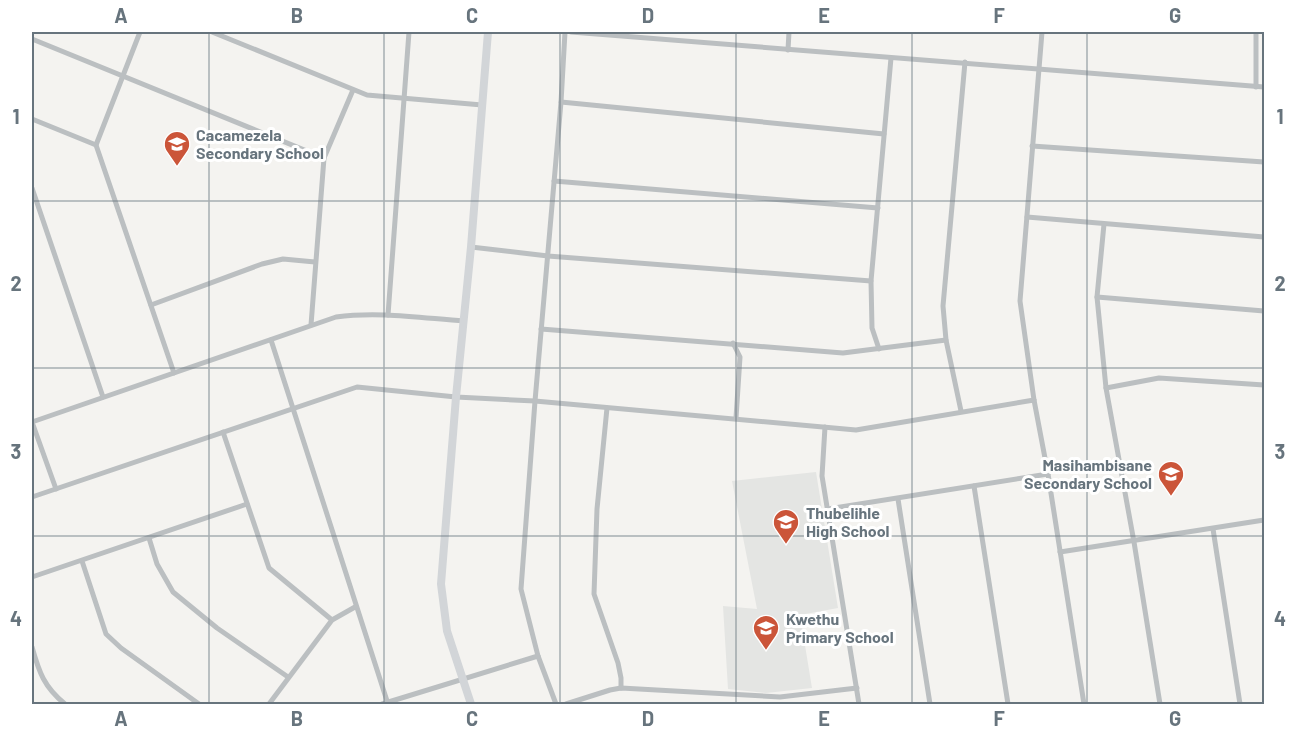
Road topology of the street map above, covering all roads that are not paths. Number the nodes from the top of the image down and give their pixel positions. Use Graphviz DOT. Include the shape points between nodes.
graph roads {
  1 [pos="140,32"];
  2 [pos="212,32"];
  3 [pos="409,32"];
  4 [pos="488,32"];
  5 [pos="565,32"];
  6 [pos="571,32"];
  7 [pos="789,32"];
  8 [pos="1042,32"];
  9 [pos="1257,32"];
  10 [pos="32,39"];
  11 [pos="788,50"];
  12 [pos="891,58"];
  13 [pos="965,62"];
  14 [pos="1040,69"];
  15 [pos="123,77"];
  16 [pos="1256,87"];
  17 [pos="1264,87"];
  18 [pos="353,90"];
  19 [pos="405,99"];
  20 [pos="561,102"];
  21 [pos="482,105"];
  22 [pos="32,122"];
  23 [pos="884,134"];
  24 [pos="96,145"];
  25 [pos="1032,146"];
  26 [pos="324,158"];
  27 [pos="1264,162"];
  28 [pos="554,181"];
  29 [pos="32,188"];
  30 [pos="878,208"];
  31 [pos="1027,217"];
  32 [pos="1104,224"];
  33 [pos="1264,237"];
  34 [pos="471,247"];
  35 [pos="548,256"];
  36 [pos="315,261"];
  37 [pos="871,281"];
  38 [pos="1097,297"];
  39 [pos="151,305"];
  40 [pos="1264,311"];
  41 [pos="388,315"];
  42 [pos="464,321"];
  43 [pos="311,325"];
  44 [pos="541,329"];
  45 [pos="271,340"];
  46 [pos="946,340"];
  47 [pos="733,343"];
  48 [pos="879,349"];
  49 [pos="174,373"];
  50 [pos="1264,385"];
  51 [pos="1106,388"];
  52 [pos="103,397"];
  53 [pos="456,397"];
  54 [pos="1034,400"];
  55 [pos="535,401"];
  56 [pos="607,408"];
  57 [pos="293,409"];
  58 [pos="961,411"];
  59 [pos="736,418"];
  60 [pos="32,422"];
  61 [pos="825,427"];
  62 [pos="224,432"];
  63 [pos="1048,474"];
  64 [pos="974,486"];
  65 [pos="56,489"];
  66 [pos="32,497"];
  67 [pos="898,499"];
  68 [pos="247,504"];
  69 [pos="828,509"];
  70 [pos="1264,520"];
  71 [pos="1213,529"];
  72 [pos="149,538"];
  73 [pos="1134,542"];
  74 [pos="1060,552"];
  75 [pos="82,561"];
  76 [pos="32,577"];
  77 [pos="355,607"];
  78 [pos="332,620"];
  79 [pos="32,647"];
  80 [pos="538,656"];
  81 [pos="288,677"];
  82 [pos="462,680"];
  83 [pos="621,688"];
  84 [pos="856,688"];
  85 [pos="780,697"];
  86 [pos="386,704"];
  87 [pos="65,705"];
  88 [pos="199,705"];
  89 [pos="269,705"];
  90 [pos="471,705"];
  91 [pos="556,705"];
  92 [pos="566,705"];
  93 [pos="781,705"];
  94 [pos="859,705"];
  95 [pos="930,705"];
  96 [pos="1008,705"];
  97 [pos="1084,705"];
  98 [pos="1160,705"];
  99 [pos="1240,705"];
  1 -- 15 [label="street"];
  2 -- 18 [label="street"];
  3 -- 19 [label="street"];
  4 -- 21 [label="street"];
  5 -- 20 [label="street"];
  6 -- 11 [label="street"];
  7 -- 11 [label="street"];
  8 -- 14 [label="street"];
  9 -- 16 [label="street"];
  10 -- 15 [label="street"];
  11 -- 12 [label="street"];
  12 -- 13 [label="street"];
  12 -- 23 [label="street"];
  13 -- 14 [label="street"];
  13 -- 46 [label="street" via="944,289"];
  14 -- 16 [label="street"];
  14 -- 25 [label="street"];
  15 -- 24 [label="street"];
  15 -- 26 [label="street"];
  16 -- 17 [label="street"];
  18 -- 19 [label="street"];
  18 -- 26 [label="street"];
  19 -- 21 [label="street"];
  19 -- 41 [label="street"];
  20 -- 23 [label="street"];
  20 -- 28 [label="street"];
  21 -- 34 [label="street"];
  22 -- 24 [label="street"];
  23 -- 30 [label="street"];
  24 -- 39 [label="street"];
  25 -- 27 [label="street"];
  25 -- 31 [label="street"];
  26 -- 36 [label="street"];
  28 -- 30 [label="street"];
  28 -- 35 [label="street"];
  29 -- 52 [label="street"];
  30 -- 37 [label="street"];
  31 -- 32 [label="street"];
  31 -- 54 [label="street" via="1020,301"];
  32 -- 33 [label="street"];
  32 -- 38 [label="street"];
  34 -- 35 [label="street"];
  34 -- 42 [label="street"];
  35 -- 37 [label="street"];
  35 -- 44 [label="street"];
  36 -- 39 [label="street" via="283,259 262,264"];
  36 -- 43 [label="street"];
  37 -- 48 [label="street" via="872,328"];
  38 -- 40 [label="street"];
  38 -- 51 [label="street"];
  39 -- 49 [label="street"];
  41 -- 42 [label="street"];
  41 -- 43 [label="street" via="355,314"];
  42 -- 53 [label="street"];
  43 -- 45 [label="street"];
  44 -- 47 [label="street"];
  44 -- 55 [label="street"];
  45 -- 49 [label="street"];
  45 -- 57 [label="street"];
  46 -- 48 [label="street"];
  46 -- 58 [label="street"];
  47 -- 48 [label="street" via="827,353"];
  47 -- 59 [label="street" via="740,357"];
  49 -- 52 [label="street"];
  50 -- 51 [label="street" via="1159,378"];
  51 -- 73 [label="street"];
  52 -- 60 [label="street"];
  53 -- 55 [label="street"];
  53 -- 57 [label="street" via="357,387"];
  53 -- 82 [label="street" via="441,591 447,631"];
  54 -- 58 [label="street"];
  54 -- 63 [label="street"];
  55 -- 56 [label="street"];
  55 -- 80 [label="street" via="521,589"];
  56 -- 59 [label="street"];
  56 -- 83 [label="street" via="594,594 618,663"];
  57 -- 62 [label="street"];
  57 -- 77 [label="street"];
  58 -- 61 [label="street" via="865,429"];
  59 -- 61 [label="street"];
  60 -- 65 [label="street"];
  61 -- 69 [label="street" via="822,465"];
  62 -- 65 [label="street"];
  62 -- 68 [label="street"];
  63 -- 64 [label="street"];
  63 -- 74 [label="street"];
  64 -- 67 [label="street"];
  64 -- 96 [label="street"];
  65 -- 66 [label="street"];
  67 -- 69 [label="street"];
  67 -- 95 [label="street"];
  68 -- 72 [label="street"];
  68 -- 78 [label="street" via="269,568"];
  69 -- 84 [label="street"];
  70 -- 71 [label="street"];
  71 -- 73 [label="street"];
  71 -- 99 [label="street"];
  72 -- 75 [label="street"];
  72 -- 81 [label="street" via="157,564 173,592"];
  73 -- 74 [label="street"];
  73 -- 98 [label="street"];
  74 -- 97 [label="street"];
  75 -- 76 [label="street"];
  75 -- 88 [label="street" via="106,634"];
  77 -- 78 [label="street"];
  77 -- 86 [label="street"];
  78 -- 81 [label="street"];
  79 -- 87 [label="street" via="47,688"];
  80 -- 82 [label="street"];
  80 -- 91 [label="street"];
  81 -- 89 [label="street"];
  82 -- 86 [label="street"];
  82 -- 90 [label="street"];
  83 -- 85 [label="street"];
  83 -- 92 [label="street"];
  84 -- 85 [label="street"];
  84 -- 94 [label="street"];
  85 -- 93 [label="street"];
}
